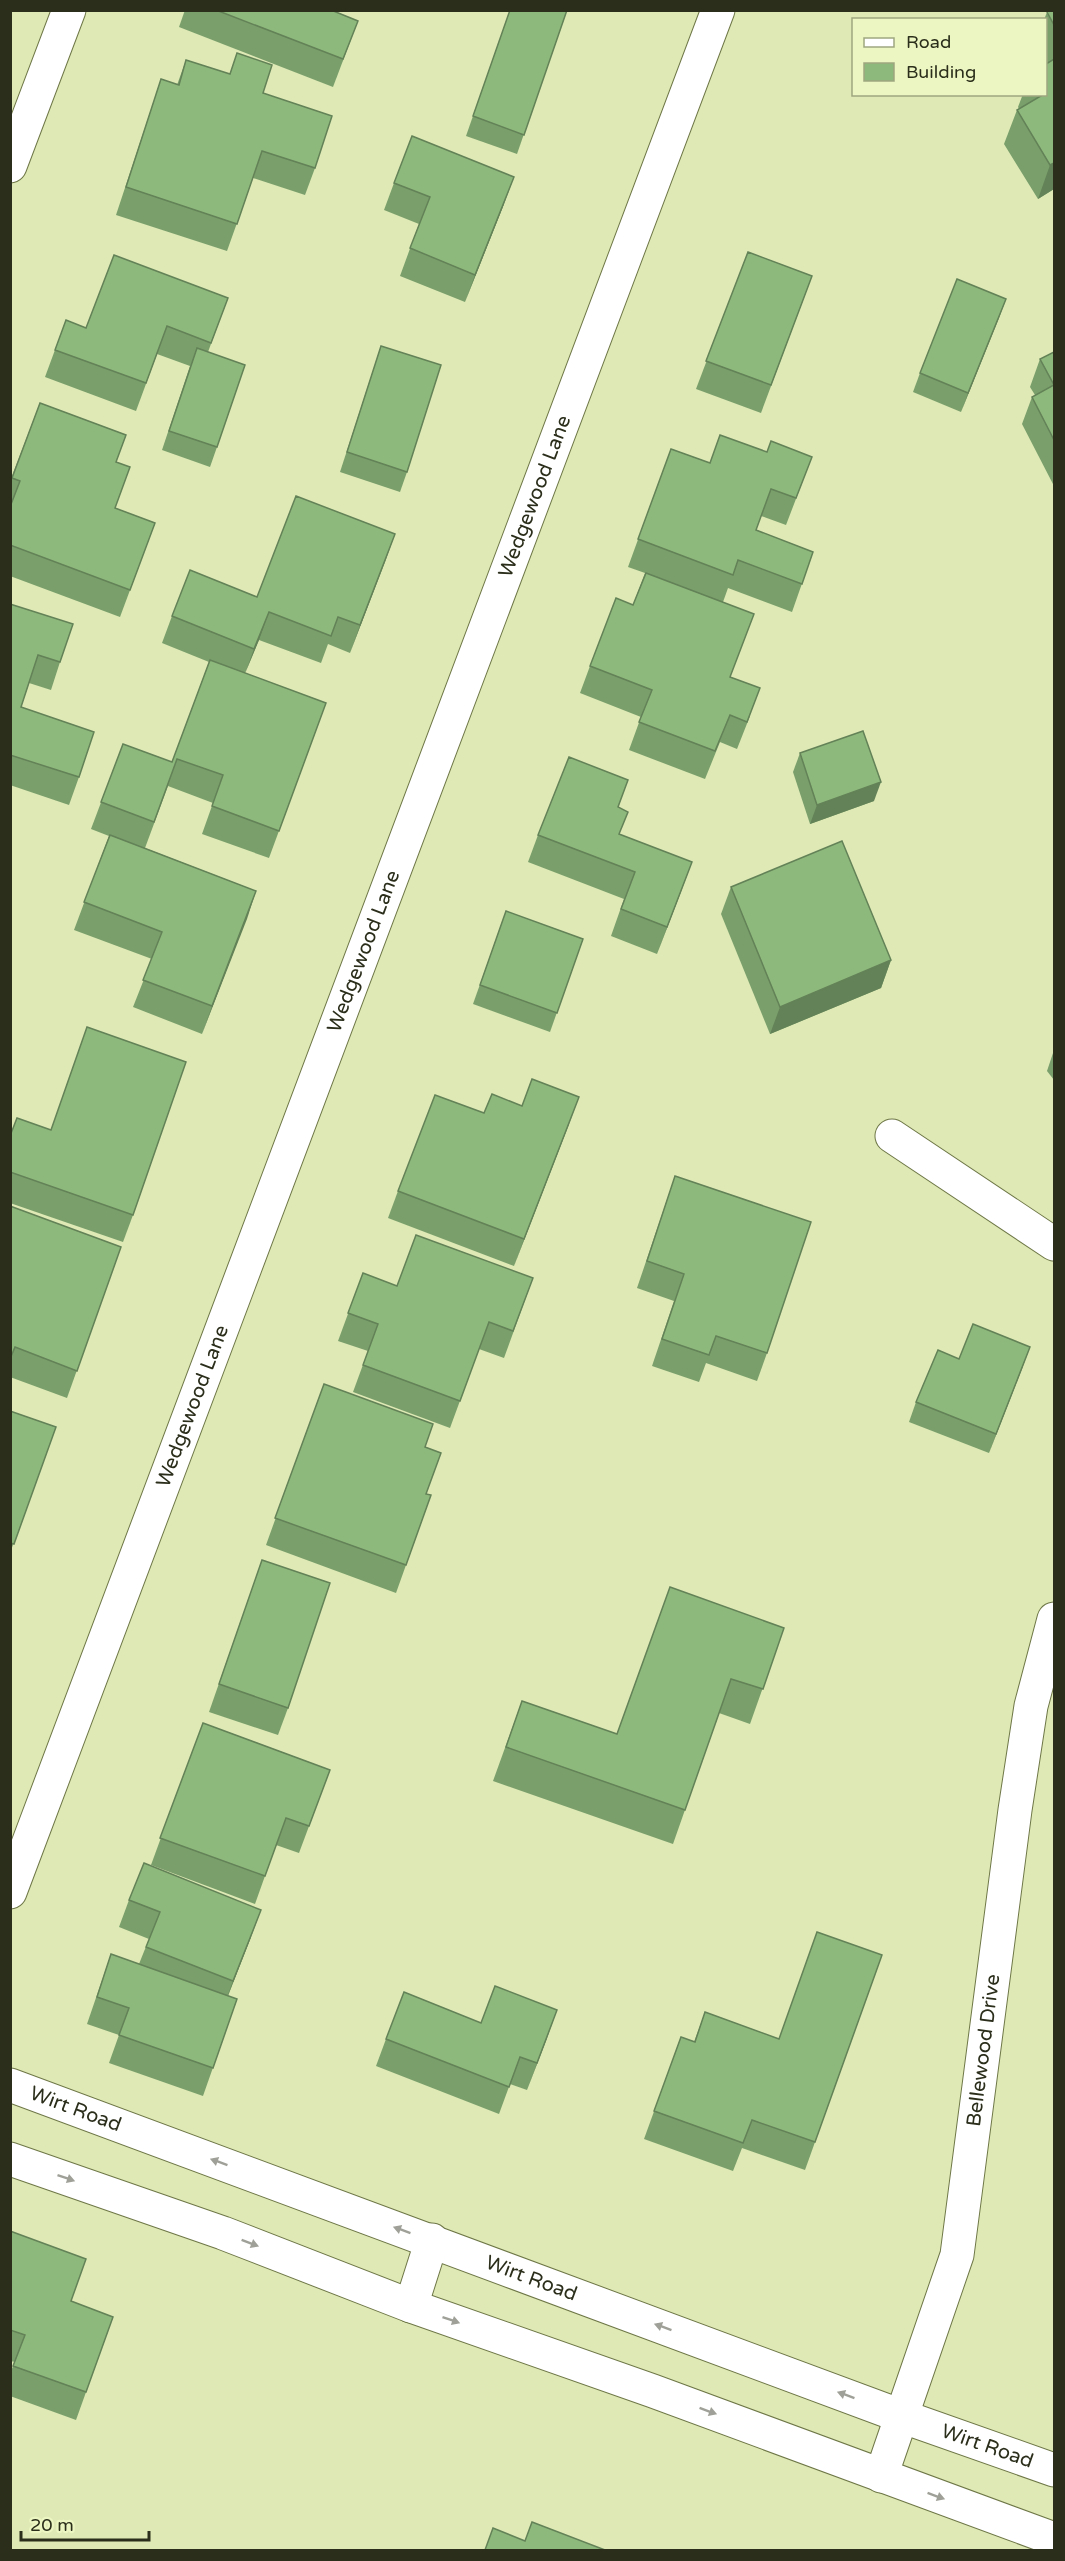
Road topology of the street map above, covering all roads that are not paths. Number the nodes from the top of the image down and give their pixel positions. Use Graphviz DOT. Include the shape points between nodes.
graph roads {
  1 [pos="69,10"];
  2 [pos="718,10"];
  3 [pos="10,166"];
  4 [pos="892,1136"];
  5 [pos="1054,1244"];
  6 [pos="1054,1619"];
  7 [pos="10,1892"];
  8 [pos="10,2085"];
  9 [pos="10,2159"];
  10 [pos="432,2240"];
  11 [pos="411,2306"];
  12 [pos="901,2416"];
  13 [pos="1054,2470"];
  14 [pos="881,2476"];
  15 [pos="1054,2539"];
  1 -- 3 [label="street"];
  2 -- 7 [label="street, Wedgewood Lane"];
  4 -- 5 [label="street"];
  6 -- 12 [label="street, Bellewood Drive" via="1031,1706 1015,1810 957,2254"];
  10 -- 8 [label="street, Wirt Road, one-way"];
  9 -- 11 [label="street, one-way" via="223,2233"];
  10 -- 11 [label="street"];
  12 -- 10 [label="street, Wirt Road, one-way"];
  11 -- 14 [label="street, one-way"];
  12 -- 13 [label="street, Wirt Road"];
  12 -- 14 [label="street, Bellewood Drive"];
  14 -- 15 [label="street, one-way"];
}
